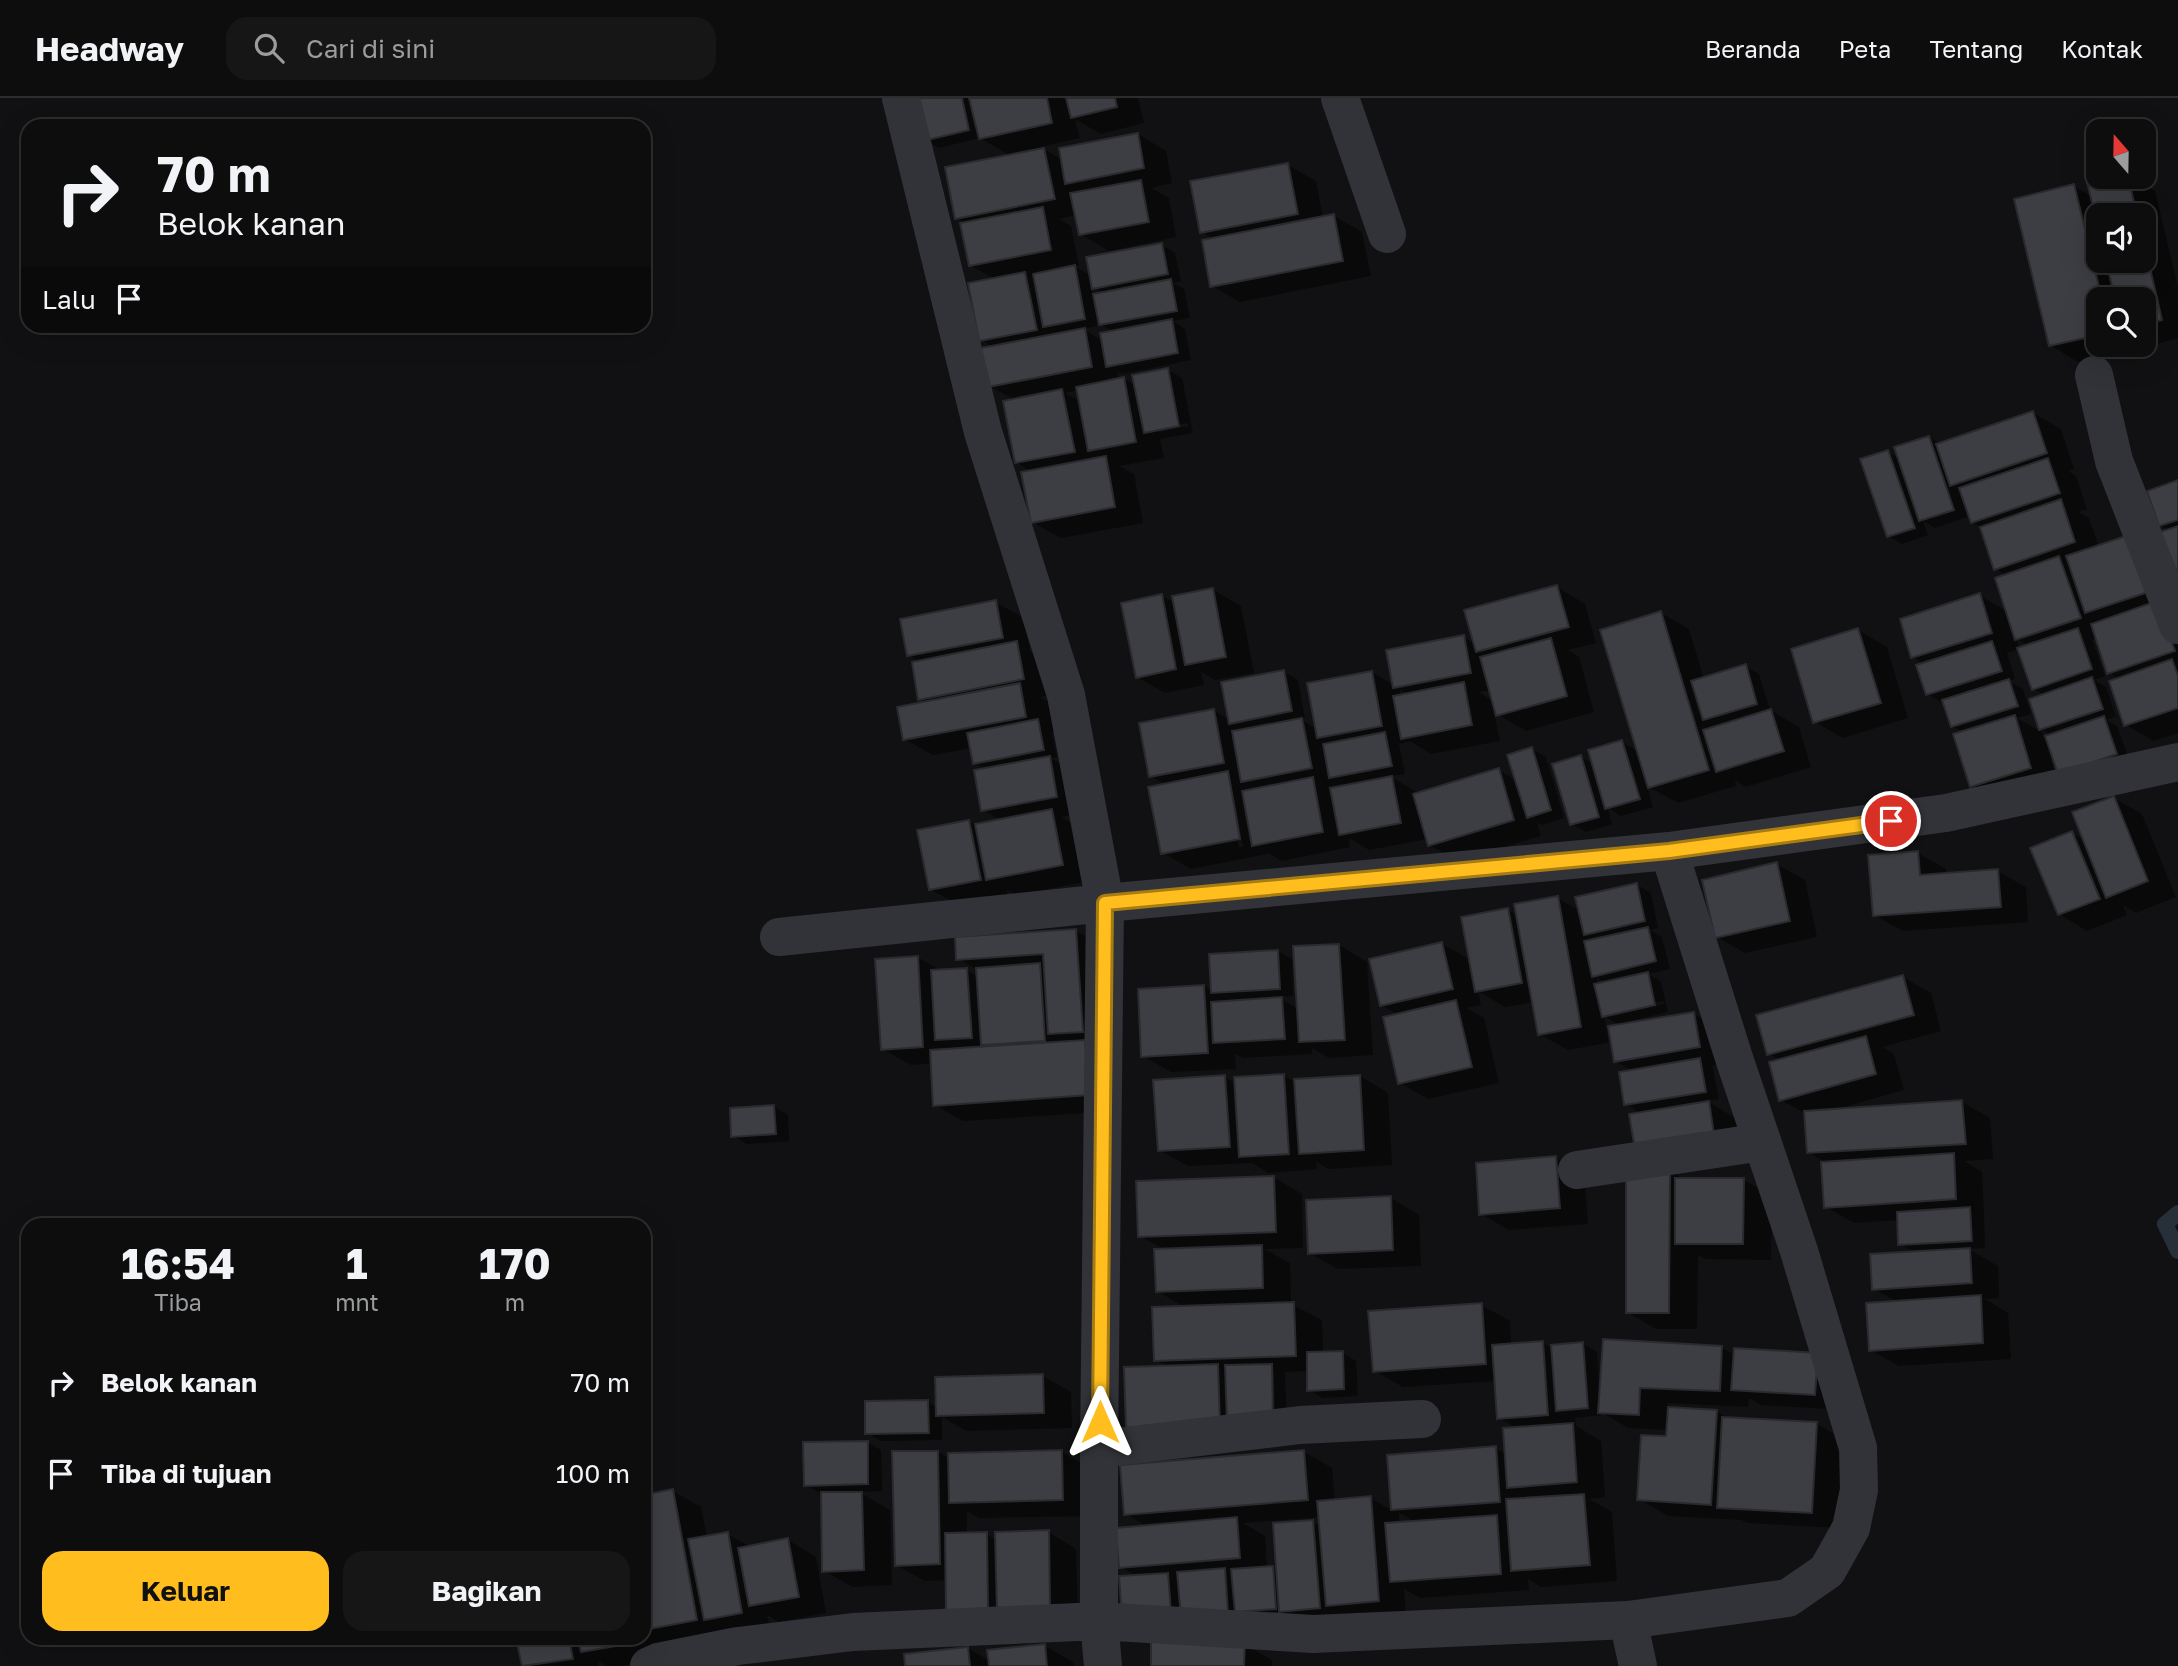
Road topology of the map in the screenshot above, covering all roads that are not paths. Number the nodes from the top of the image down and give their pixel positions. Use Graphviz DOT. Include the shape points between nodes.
graph roads {
  1 [pos="901,98"];
  2 [pos="1340,98"];
  3 [pos="1387,234"];
  4 [pos="2094,375"];
  5 [pos="2178,625"];
  6 [pos="2178,762"];
  7 [pos="1669,851"];
  8 [pos="1105,903"];
  9 [pos="779,937"];
  10 [pos="1762,1142"];
  11 [pos="1577,1170"];
  12 [pos="1422,1419"];
  13 [pos="1099,1449"];
  14 [pos="1628,1620"];
  15 [pos="1099,1621"];
  16 [pos="649,1666"];
  17 [pos="1103,1666"];
  18 [pos="1638,1666"];
  1 -- 8 [label="street" via="983,432 1066,695"];
  2 -- 3 [label="street"];
  4 -- 5 [label="street" via="2114,461"];
  6 -- 7 [label="street" via="1946,813"];
  7 -- 8 [label="street"];
  7 -- 10 [label="street"];
  8 -- 9 [label="street"];
  8 -- 13 [label="street"];
  10 -- 11 [label="street"];
  10 -- 14 [label="street" via="1858,1448 1859,1490 1851,1528 1826,1571 1788,1598"];
  12 -- 13 [label="street" via="1300,1425"];
  13 -- 15 [label="street"];
  14 -- 15 [label="street" via="1313,1634"];
  14 -- 18 [label="street"];
  15 -- 16 [label="street" via="853,1632 738,1646"];
  15 -- 17 [label="street"];
}
